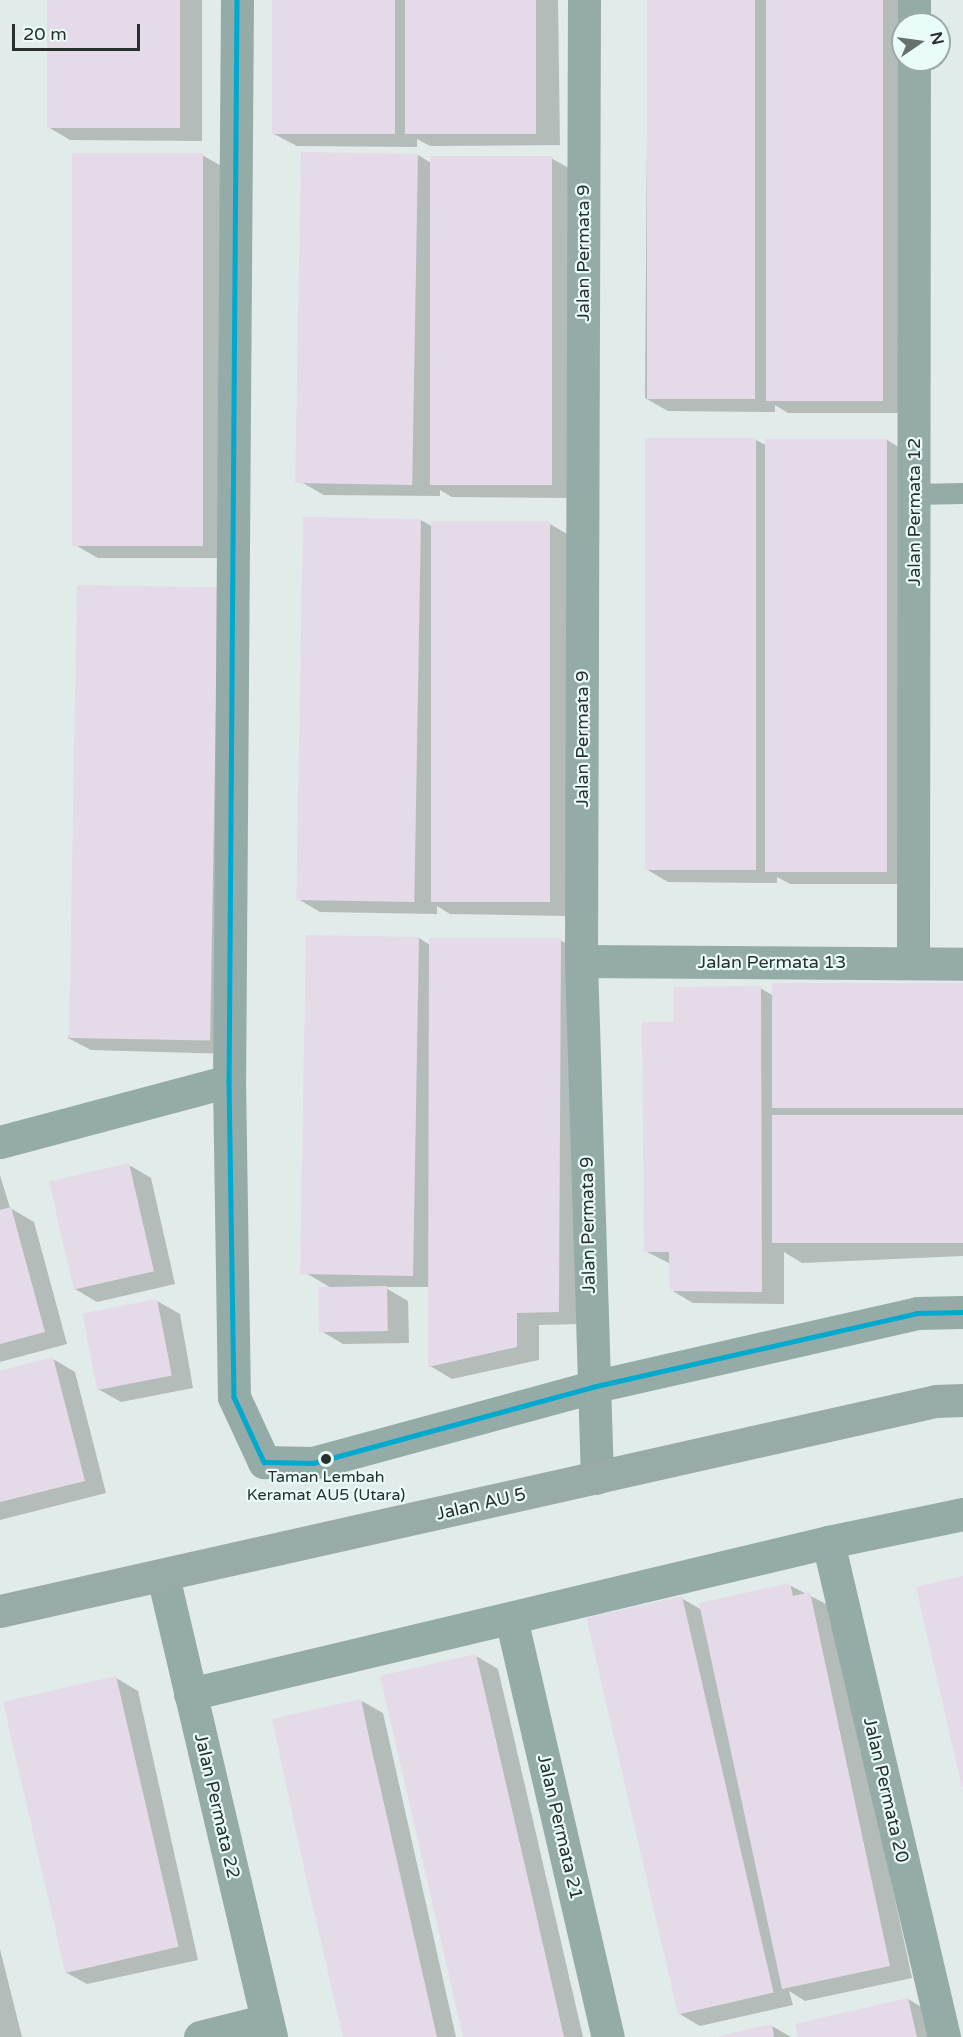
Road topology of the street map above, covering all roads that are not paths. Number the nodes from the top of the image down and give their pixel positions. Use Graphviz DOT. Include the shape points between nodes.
graph roads {
  1 [pos="237,0"];
  2 [pos="584,0"];
  3 [pos="914,72"];
  4 [pos="963,493"];
  5 [pos="914,494"];
  6 [pos="581,961"];
  7 [pos="913,963"];
  8 [pos="963,964"];
  9 [pos="230,1081"];
  10 [pos="0,1142"];
  11 [pos="963,1312"];
  12 [pos="592,1387"];
  13 [pos="963,1400"];
  14 [pos="597,1478"];
  15 [pos="963,1514"];
  16 [pos="828,1542"];
  17 [pos="163,1576"];
  18 [pos="0,1611"];
  19 [pos="511,1618"];
  20 [pos="190,1694"];
  21 [pos="269,2029"];
  22 [pos="200,2037"];
  23 [pos="608,2037"];
  24 [pos="944,2037"];
  1 -- 9 [label="street"];
  2 -- 6 [label="street, Jalan Permata 9"];
  3 -- 5 [label="street, Jalan Permata 12"];
  4 -- 5 [label="lane"];
  5 -- 7 [label="street, Jalan Permata 12"];
  6 -- 7 [label="street, Jalan Permata 13"];
  6 -- 12 [label="street, Jalan Permata 9"];
  7 -- 8 [label="street, Jalan Permata 13"];
  9 -- 10 [label="street"];
  9 -- 12 [label="street" via="234,1397 264,1462 313,1463"];
  11 -- 12 [label="street" via="917,1313"];
  12 -- 14 [label="street, Jalan Permata 9"];
  13 -- 14 [label="main road, Jalan AU 5" via="936,1401"];
  14 -- 17 [label="main road, Jalan AU 5"];
  15 -- 16 [label="street"];
  16 -- 19 [label="street"];
  16 -- 24 [label="street, Jalan Permata 20"];
  17 -- 18 [label="main road, Jalan AU 5"];
  17 -- 20 [label="street, Jalan Permata 22"];
  19 -- 20 [label="street"];
  19 -- 23 [label="street, Jalan Permata 21"];
  20 -- 21 [label="street, Jalan Permata 22"];
  21 -- 22 [label="street"];
}
